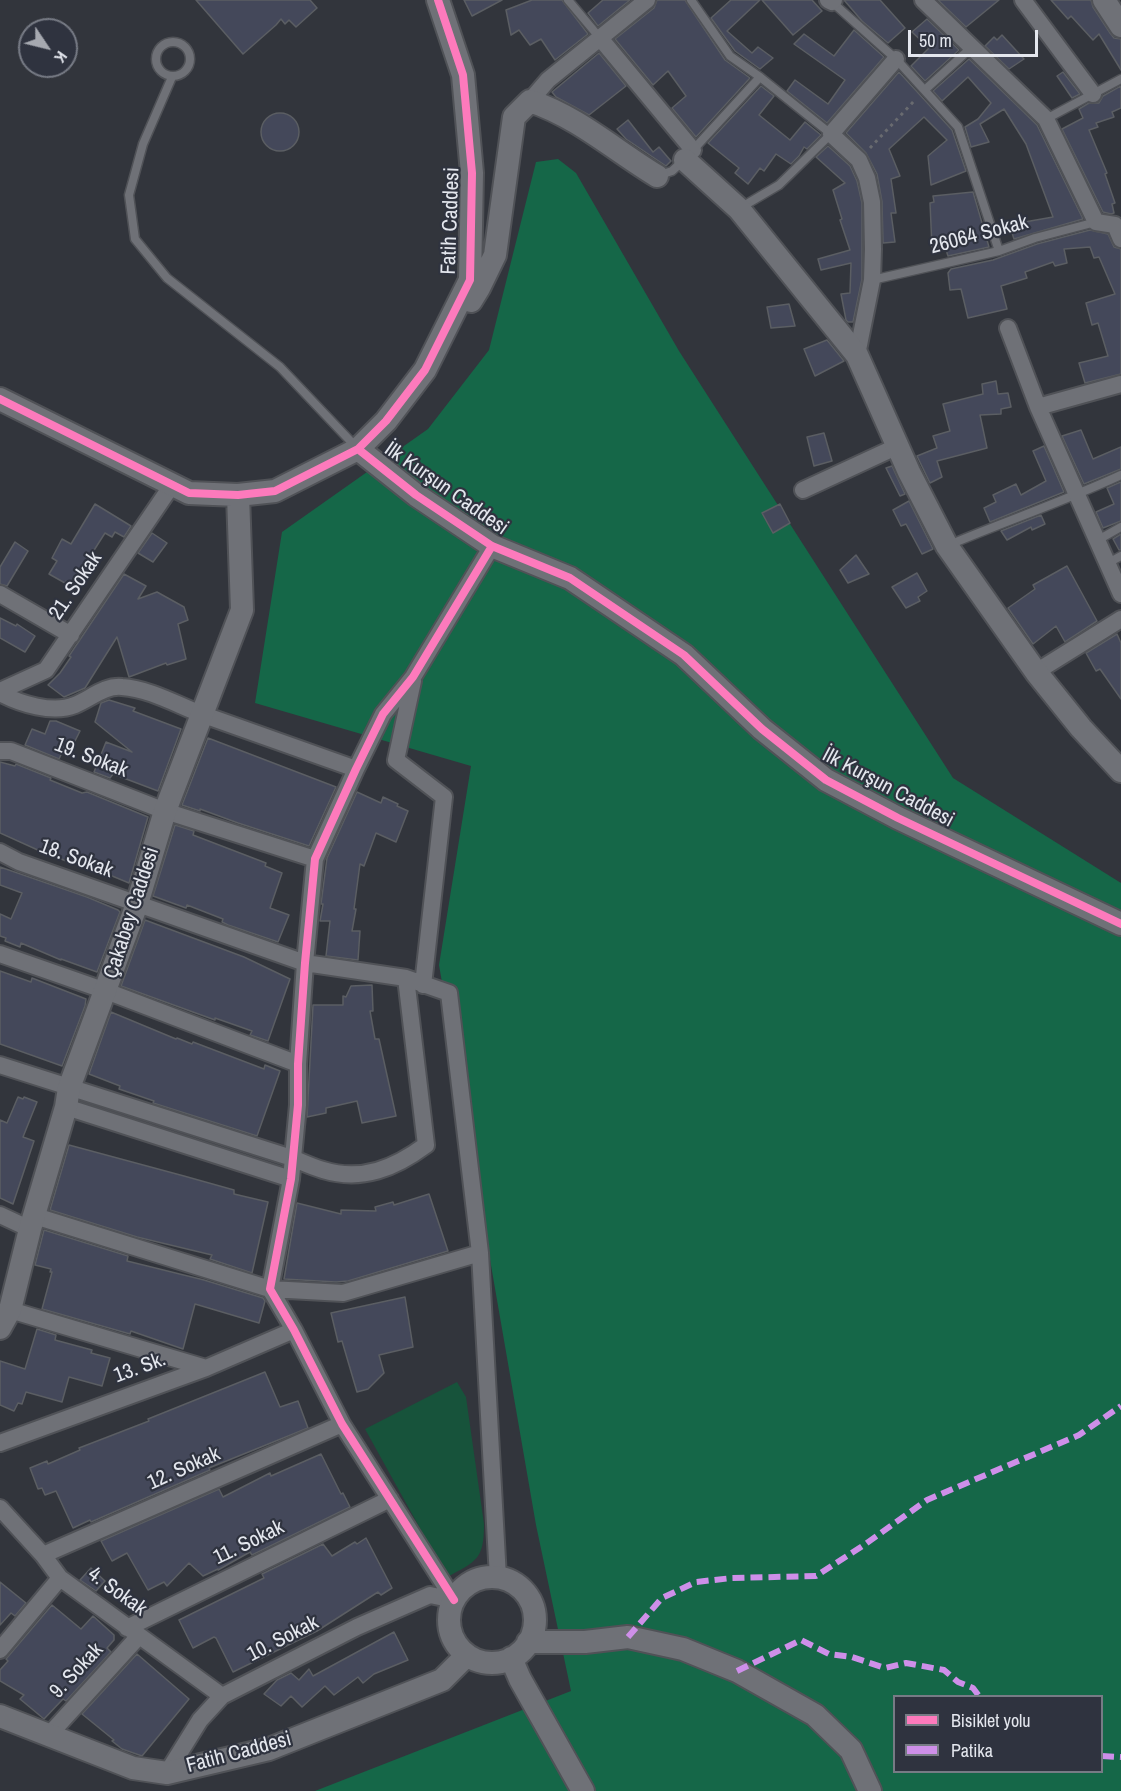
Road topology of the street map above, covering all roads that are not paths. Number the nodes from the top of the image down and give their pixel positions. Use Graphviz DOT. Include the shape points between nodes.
graph roads {
  1 [pos="438,0"];
  2 [pos="568,0"];
  3 [pos="647,0"];
  4 [pos="691,0"];
  5 [pos="923,0"];
  6 [pos="1023,0"];
  7 [pos="1104,0"];
  8 [pos="831,1"];
  9 [pos="1121,26"];
  10 [pos="600,38"];
  11 [pos="972,47"];
  12 [pos="896,59"];
  13 [pos="172,77"];
  14 [pos="760,77"];
  15 [pos="1121,79"];
  16 [pos="926,88"];
  17 [pos="1093,94"];
  18 [pos="530,101"];
  19 [pos="1046,119"];
  20 [pos="831,134"];
  21 [pos="689,155"];
  22 [pos="657,176"];
  23 [pos="739,209"];
  24 [pos="1096,222"];
  25 [pos="1119,229"];
  26 [pos="999,251"];
  27 [pos="872,280"];
  28 [pos="1008,328"];
  29 [pos="857,355"];
  30 [pos="425,370"];
  31 [pos="1121,384"];
  32 [pos="0,399"];
  33 [pos="1038,407"];
  34 [pos="898,446"];
  35 [pos="358,449"];
  36 [pos="1121,475"];
  37 [pos="172,485"];
  38 [pos="803,490"];
  39 [pos="238,495"];
  40 [pos="1076,495"];
  41 [pos="1121,527"];
  42 [pos="1098,540"];
  43 [pos="492,546"];
  44 [pos="947,546"];
  45 [pos="1115,559"];
  46 [pos="0,594"];
  47 [pos="1121,594"];
  48 [pos="1121,619"];
  49 [pos="70,635"];
  50 [pos="1036,672"];
  51 [pos="413,677"];
  52 [pos="0,692"];
  53 [pos="202,714"];
  54 [pos="0,751"];
  55 [pos="356,769"];
  56 [pos="1121,771"];
  57 [pos="165,811"];
  58 [pos="0,852"];
  59 [pos="315,859"];
  60 [pos="137,904"];
  61 [pos="1121,924"];
  62 [pos="0,954"];
  63 [pos="305,963"];
  64 [pos="406,978"];
  65 [pos="423,985"];
  66 [pos="106,992"];
  67 [pos="298,1064"];
  68 [pos="0,1065"];
  69 [pos="68,1098"];
  70 [pos="292,1158"];
  71 [pos="291,1179"];
  72 [pos="0,1215"];
  73 [pos="32,1222"];
  74 [pos="480,1253"];
  75 [pos="270,1289"];
  76 [pos="3,1319"];
  77 [pos="294,1330"];
  78 [pos="206,1368"];
  79 [pos="342,1424"];
  80 [pos="0,1443"];
  81 [pos="390,1499"];
  82 [pos="0,1508"];
  83 [pos="43,1555"];
  84 [pos="60,1578"];
  85 [pos="498,1578"];
  86 [pos="454,1600"];
  87 [pos="133,1632"];
  88 [pos="528,1642"];
  89 [pos="0,1650"];
  90 [pos="467,1655"];
  91 [pos="511,1658"];
  92 [pos="222,1696"];
  93 [pos="0,1716"];
  94 [pos="49,1735"];
  95 [pos="167,1773"];
  96 [pos="583,1791"];
  97 [pos="870,1791"];
  1 -- 30 [label="street, Fatih Caddesi" via="463,75 472,172 470,280"];
  2 -- 10 [label="lane"];
  3 -- 10 [label="street"];
  4 -- 14 [label="lane" via="729,56"];
  5 -- 11 [label="street"];
  6 -- 17 [label="street"];
  7 -- 9 [label="street"];
  8 -- 12 [label="lane"];
  10 -- 18 [label="street" via="548,80"];
  10 -- 21 [label="street"];
  11 -- 16 [label="lane"];
  11 -- 19 [label="street"];
  12 -- 16 [label="lane"];
  12 -- 20 [label="street"];
  13 -- 13 [label="lane" via="186,70 190,59 183,45 171,42 157,51 155,63 161,72"];
  13 -- 35 [label="lane" via="143,144 129,195 135,239 167,278 280,367"];
  14 -- 20 [label="lane"];
  14 -- 21 [label="lane"];
  15 -- 17 [label="lane"];
  16 -- 26 [label="lane" via="958,127"];
  17 -- 19 [label="lane"];
  18 -- 22 [label="street" via="587,128"];
  18 -- 30 [label="street" via="514,117 495,255 479,288"];
  19 -- 24 [label="street"];
  20 -- 23 [label="lane" via="779,185"];
  20 -- 27 [label="street" via="865,170 872,202"];
  21 -- 22 [label="lane" via="672,171"];
  21 -- 23 [label="street"];
  23 -- 29 [label="street"];
  24 -- 25 [label="street"];
  24 -- 26 [label="lane, 26064 Sokak"];
  26 -- 27 [label="lane, 26064 Sokak"];
  27 -- 29 [label="street"];
  28 -- 33 [label="street"];
  29 -- 34 [label="street"];
  30 -- 35 [label="street, Fatih Caddesi" via="386,421"];
  31 -- 33 [label="street"];
  32 -- 37 [label="street, İlk Kurşun Caddesi"];
  33 -- 40 [label="street"];
  34 -- 38 [label="street"];
  34 -- 44 [label="street"];
  35 -- 39 [label="street, İlk Kurşun Caddesi" via="275,491"];
  35 -- 43 [label="street, İlk Kurşun Caddesi" via="416,495"];
  36 -- 40 [label="lane"];
  37 -- 39 [label="street, İlk Kurşun Caddesi" via="189,493"];
  37 -- 49 [label="street, 21. Sokak"];
  39 -- 53 [label="street, Çakabey Caddesi" via="242,610"];
  40 -- 42 [label="street"];
  40 -- 44 [label="lane"];
  41 -- 42 [label="lane"];
  42 -- 45 [label="street"];
  43 -- 51 [label="street"];
  43 -- 61 [label="street, İlk Kurşun Caddesi" via="570,578 684,655 762,729 826,780"];
  44 -- 50 [label="street"];
  45 -- 47 [label="street"];
  46 -- 49 [label="street"];
  48 -- 50 [label="street"];
  49 -- 52 [label="street, 21. Sokak" via="46,670"];
  50 -- 56 [label="street"];
  51 -- 55 [label="street" via="383,714"];
  51 -- 65 [label="street" via="396,760 444,797"];
  52 -- 53 [label="street" via="21,702 66,708 120,686 144,691"];
  53 -- 55 [label="street"];
  53 -- 57 [label="street, Çakabey Caddesi"];
  54 -- 57 [label="street, 19. Sokak" via="11,751"];
  55 -- 59 [label="street"];
  57 -- 59 [label="street, 19. Sokak"];
  57 -- 60 [label="street, Çakabey Caddesi"];
  58 -- 60 [label="street, 18. Sokak"];
  59 -- 63 [label="street"];
  60 -- 63 [label="street, 18. Sokak"];
  60 -- 66 [label="street, Çakabey Caddesi"];
  62 -- 66 [label="street"];
  63 -- 64 [label="street, 18. Sokak"];
  63 -- 67 [label="street"];
  64 -- 65 [label="street, 18. Sokak"];
  64 -- 70 [label="street" via="426,1145 404,1161 362,1175 323,1171"];
  65 -- 74 [label="street, 18. Sokak" via="449,993"];
  66 -- 67 [label="street"];
  66 -- 69 [label="street, Çakabey Caddesi"];
  67 -- 70 [label="street"];
  68 -- 69 [label="street"];
  69 -- 70 [label="street"];
  69 -- 71 [label="street"];
  69 -- 73 [label="street, Çakabey Caddesi"];
  70 -- 71 [label="street"];
  71 -- 75 [label="street"];
  72 -- 73 [label="street"];
  73 -- 75 [label="street"];
  73 -- 76 [label="street, Çakabey Caddesi"];
  74 -- 75 [label="street" via="343,1293"];
  74 -- 85 [label="street"];
  75 -- 77 [label="street"];
  76 -- 78 [label="street"];
  77 -- 78 [label="street, 13. Sk."];
  77 -- 79 [label="street"];
  78 -- 80 [label="street, 13. Sk."];
  79 -- 81 [label="street"];
  79 -- 83 [label="street, 12. Sokak"];
  81 -- 86 [label="street"];
  81 -- 87 [label="street, 11. Sokak"];
  82 -- 83 [label="street, 4. Sokak"];
  83 -- 84 [label="street, 4. Sokak"];
  84 -- 87 [label="street, 4. Sokak"];
  84 -- 89 [label="street"];
  85 -- 86 [label="street" via="472,1582"];
  85 -- 88 [label="street" via="523,1590 531,1602 534,1629"];
  86 -- 90 [label="street" via="449,1624 458,1647"];
  86 -- 92 [label="street, 10. Sokak" via="430,1595 357,1627"];
  87 -- 92 [label="street, 4. Sokak"];
  87 -- 94 [label="street, 9. Sokak"];
  88 -- 91 [label="street"];
  88 -- 97 [label="street" via="628,1637 683,1649 737,1671 815,1715 852,1750"];
  90 -- 91 [label="street" via="489,1663"];
  90 -- 95 [label="street, Fatih Caddesi" via="442,1680 269,1749"];
  91 -- 96 [label="street"];
  92 -- 95 [label="street, 10. Sokak" via="200,1720"];
  93 -- 94 [label="street, Fatih Caddesi"];
  94 -- 95 [label="street, Fatih Caddesi" via="134,1768"];
}
